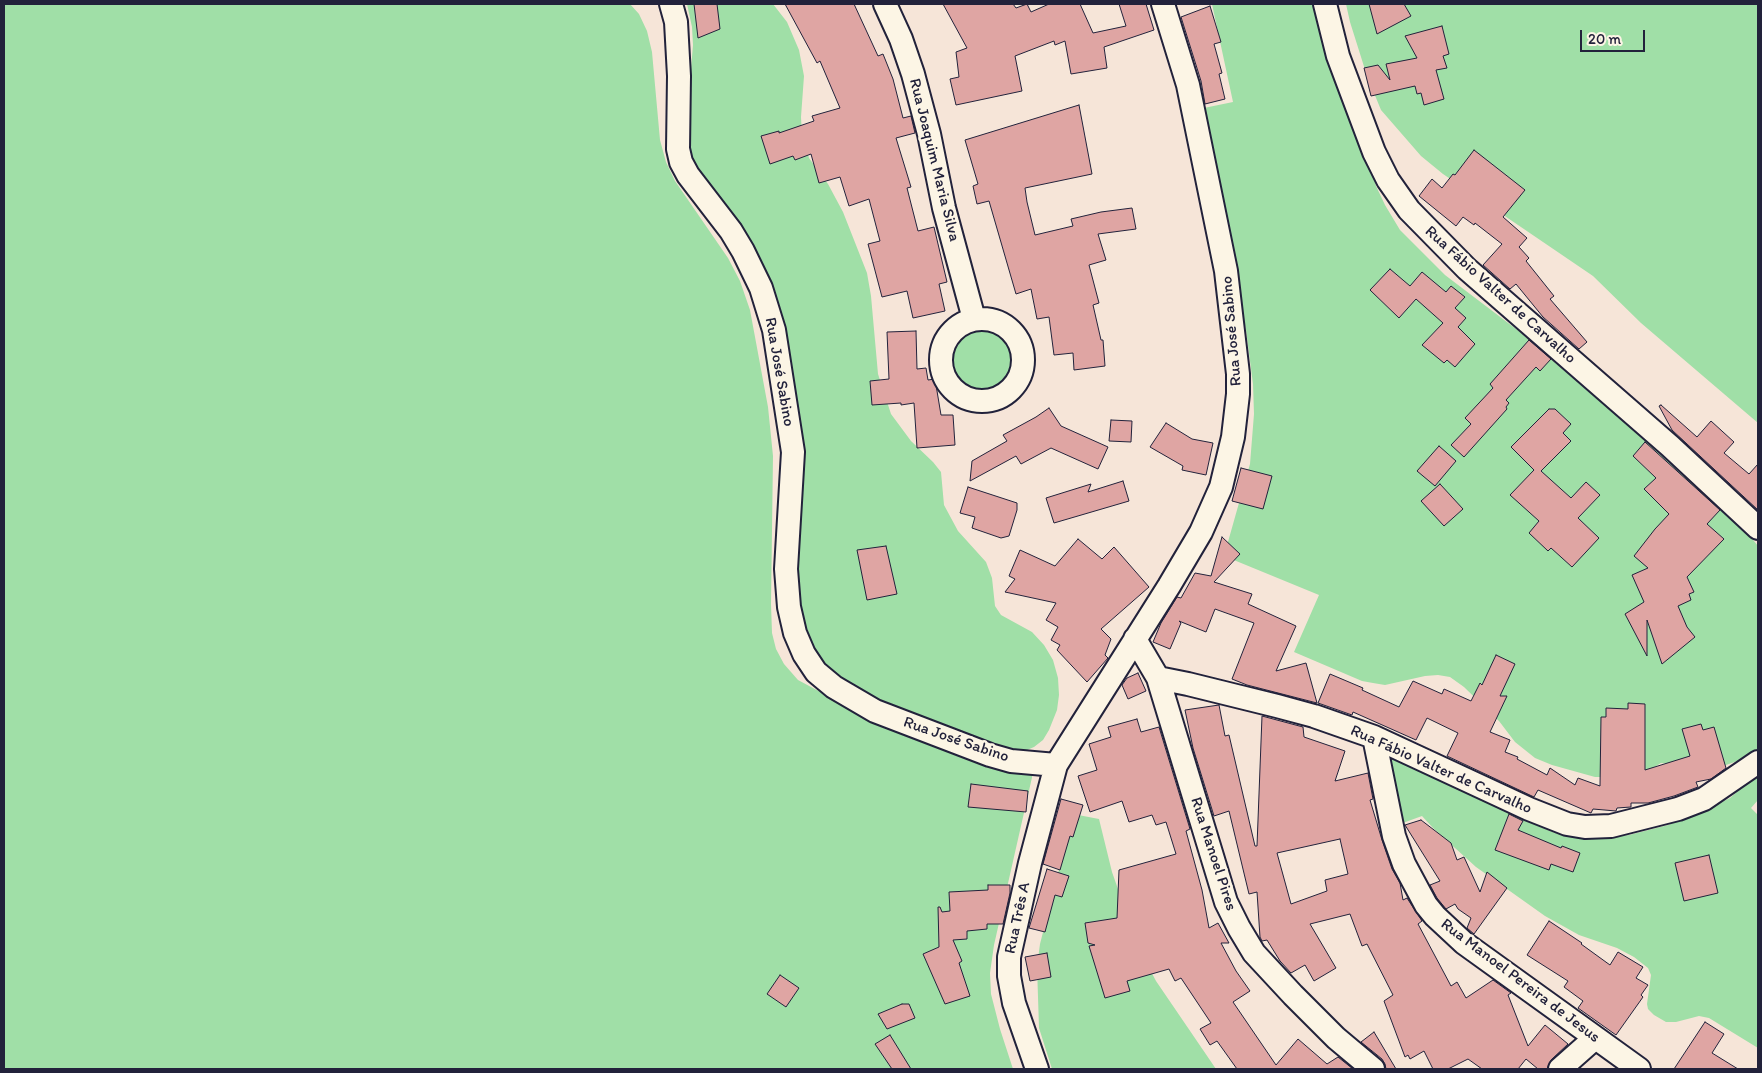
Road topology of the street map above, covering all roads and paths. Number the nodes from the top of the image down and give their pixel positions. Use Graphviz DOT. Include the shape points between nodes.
graph roads {
  1 [pos="671,4"];
  2 [pos="885,4"];
  3 [pos="1163,4"];
  4 [pos="1325,4"];
  5 [pos="974,319"];
  6 [pos="1758,528"];
  7 [pos="1134,639"];
  8 [pos="1158,678"];
  9 [pos="1374,737"];
  10 [pos="1758,762"];
  11 [pos="1056,765"];
  12 [pos="1595,1038"];
  13 [pos="1037,1069"];
  14 [pos="1373,1069"];
  15 [pos="1560,1069"];
  16 [pos="1640,1069"];
  1 -- 11 [label="street, Rua José Sabino" via="676,22 678,149 681,162 743,250 761,288 774,330 793,452 786,569 788,598 795,633 804,654 816,672 828,682 875,711 990,755 1011,761"];
  2 -- 5 [label="street, Rua Joaquim Maria Silva" via="913,74"];
  3 -- 7 [label="street, Rua José Sabino" via="1188,85 1226,271 1238,394 1234,437 1221,487 1201,532"];
  4 -- 6 [label="street, Rua Fábio Valter de Carvalho" via="1338,56 1374,152 1409,210 1467,268 1670,446"];
  7 -- 8 [label="street"];
  7 -- 11 [label="street, Rua José Sabino"];
  8 -- 9 [label="street, Rua Fábio Valter de Carvalho" via="1278,706"];
  8 -- 14 [label="street, Rua Manoel Pires" via="1226,902 1239,928 1254,953 1292,995"];
  9 -- 10 [label="street, Rua Fábio Valter de Carvalho" via="1529,809 1567,824 1585,827 1611,826 1678,809 1704,799"];
  9 -- 12 [label="street, Rua Manoel Pereira de Jesus" via="1394,836 1404,864 1426,905 1464,943"];
  11 -- 13 [label="street, Rua Três A" via="1009,957 1014,1003"];
  12 -- 15 [label="street"];
  12 -- 16 [label="street, Rua Manoel Pereira de Jesus"];
}
